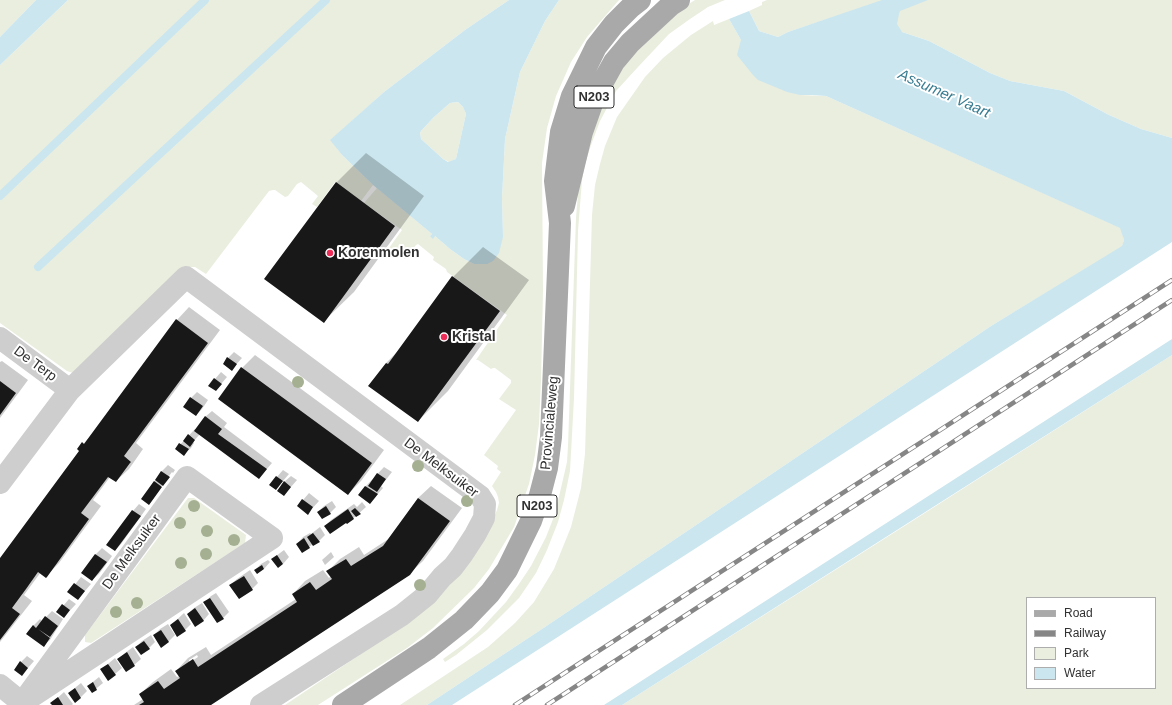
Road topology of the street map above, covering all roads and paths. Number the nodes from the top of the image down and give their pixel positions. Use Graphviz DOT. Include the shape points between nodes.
graph roads {
  1 [pos="640,0"];
  2 [pos="679,0"];
  3 [pos="560,223"];
  4 [pos="0,338"];
  5 [pos="70,390"];
  6 [pos="0,482"];
  7 [pos="0,685"];
  8 [pos="22,703"];
  9 [pos="261,705"];
  10 [pos="343,705"];
  1 -- 3 [label="main road, Provincialeweg / N203" via="614,24 596,47 572,96 561,132 555,181"];
  2 -- 3 [label="main road, Provincialeweg / N203" via="630,43 614,62 594,98 582,132"];
  3 -- 10 [label="main road, Provincialeweg / N203" via="552,437 547,468 531,522 507,570 490,593 464,620 429,648"];
  4 -- 5 [label="street, De Terp"];
  5 -- 6 [label="street"];
  5 -- 9 [label="street, De Melksuiker" via="186,277 480,496 485,504 484,518 462,555 427,595 402,615"];
  7 -- 8 [label="street"];
  8 -- 8 [label="street, De Melksuiker" via="187,477 272,538 154,616"];
}
